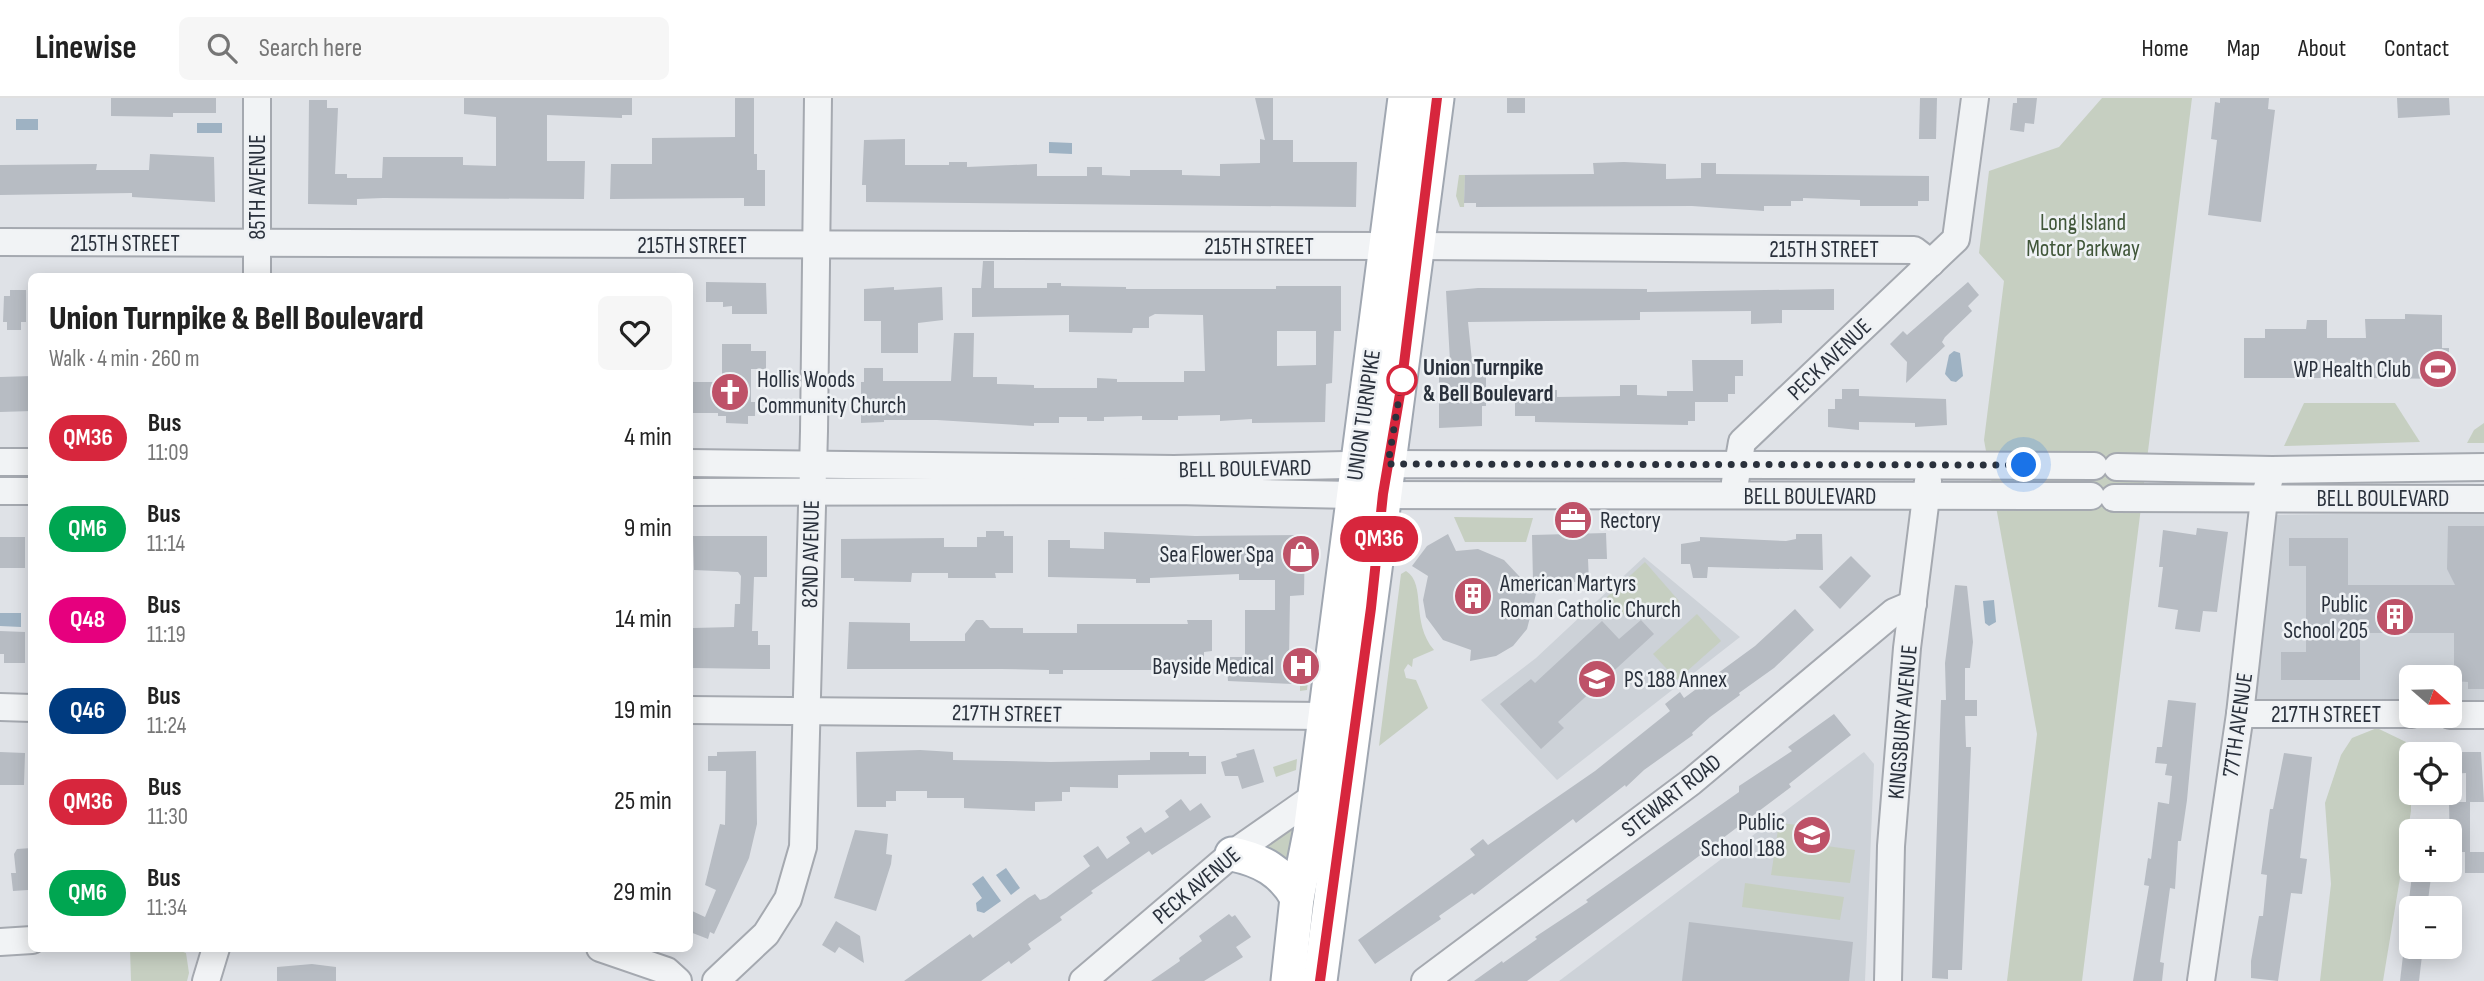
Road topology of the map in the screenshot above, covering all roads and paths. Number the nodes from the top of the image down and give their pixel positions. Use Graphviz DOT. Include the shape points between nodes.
graph roads {
  1 [pos="257,98"];
  2 [pos="818,98"];
  3 [pos="1405,98"];
  4 [pos="1437,98"];
  5 [pos="1975,98"];
  6 [pos="0,242"];
  7 [pos="257,243"];
  8 [pos="817,245"];
  9 [pos="1385,246"];
  10 [pos="1418,246"];
  11 [pos="1931,263"];
  12 [pos="257,273"];
  13 [pos="0,462"];
  14 [pos="28,462"];
  15 [pos="693,463"];
  16 [pos="813,463"];
  17 [pos="1929,465"];
  18 [pos="1736,466"];
  19 [pos="2484,467"];
  20 [pos="2272,470"];
  21 [pos="1370,480"];
  22 [pos="0,491"];
  23 [pos="28,491"];
  24 [pos="693,492"];
  25 [pos="811,493"];
  26 [pos="1734,496"];
  27 [pos="1926,496"];
  28 [pos="2264,499"];
  29 [pos="2484,499"];
  30 [pos="1913,604"];
  31 [pos="0,708"];
  32 [pos="28,708"];
  33 [pos="693,710"];
  34 [pos="807,710"];
  35 [pos="2240,714"];
  36 [pos="2399,714"];
  37 [pos="2462,715"];
  38 [pos="2484,715"];
  39 [pos="1325,716"];
  40 [pos="1315,796"];
  41 [pos="1232,854"];
  42 [pos="1297,898"];
  43 [pos="28,940"];
  44 [pos="0,942"];
  45 [pos="215,952"];
  46 [pos="612,952"];
  47 [pos="206,981"];
  48 [pos="678,981"];
  49 [pos="716,981"];
  50 [pos="1083,981"];
  51 [pos="1288,981"];
  52 [pos="1320,981"];
  53 [pos="1425,981"];
  54 [pos="1888,981"];
  55 [pos="2201,981"];
  1 -- 7 [label="street, 85TH AVENUE"];
  2 -- 8 [label="street, 82ND AVENUE"];
  3 -- 9 [label="main road, UNION TURNPIKE"];
  4 -- 10 [label="main road, UNION TURNPIKE"];
  5 -- 11 [label="street, PECK AVENUE" via="1956,239"];
  6 -- 7 [label="street, 215TH STREET"];
  7 -- 8 [label="street, 215TH STREET"];
  7 -- 12 [label="street, 85TH AVENUE"];
  8 -- 9 [label="street, 215TH STREET"];
  8 -- 16 [label="street, 82ND AVENUE"];
  9 -- 21 [label="main road, UNION TURNPIKE"];
  10 -- 11 [label="street, 215TH STREET" via="1914,250"];
  10 -- 21 [label="main road, UNION TURNPIKE" via="1401,388"];
  11 -- 18 [label="street, PECK AVENUE" via="1742,442"];
  13 -- 14 [label="street"];
  15 -- 16 [label="street, BELL BOULEVARD"];
  16 -- 21 [label="street, BELL BOULEVARD" via="1174,470"];
  16 -- 25 [label="street, 82ND AVENUE"];
  17 -- 18 [label="street, BELL BOULEVARD"];
  17 -- 20 [label="street, BELL BOULEVARD"];
  17 -- 27 [label="street, KINGSBURY AVENUE"];
  18 -- 21 [label="street, BELL BOULEVARD"];
  18 -- 26 [label="street, PECK AVENUE"];
  19 -- 20 [label="street, BELL BOULEVARD"];
  20 -- 28 [label="street, 77TH AVENUE"];
  21 -- 25 [label="street, BELL BOULEVARD" via="1176,491"];
  21 -- 26 [label="street, BELL BOULEVARD"];
  21 -- 39 [label="main road, UNION TURNPIKE"];
  21 -- 52 [label="main road, UNION TURNPIKE" via="1371,608"];
  22 -- 23 [label="street"];
  24 -- 25 [label="street, BELL BOULEVARD"];
  25 -- 34 [label="street, 82ND AVENUE"];
  26 -- 27 [label="street, BELL BOULEVARD"];
  27 -- 28 [label="street, BELL BOULEVARD"];
  27 -- 30 [label="street, KINGSBURY AVENUE"];
  28 -- 29 [label="street, BELL BOULEVARD"];
  28 -- 35 [label="street, 77TH AVENUE"];
  30 -- 53 [label="street, STEWART ROAD" via="1894,612 1691,782"];
  30 -- 54 [label="street, KINGSBURY AVENUE" via="1891,846"];
  31 -- 32 [label="street"];
  33 -- 34 [label="street, 217TH STREET"];
  34 -- 39 [label="street, 217TH STREET"];
  34 -- 49 [label="street, 82ND AVENUE" via="803,847 788,899 766,934"];
  35 -- 36 [label="street, 217TH STREET"];
  35 -- 55 [label="street, 77TH AVENUE"];
  37 -- 38 [label="street"];
  39 -- 40 [label="main road, UNION TURNPIKE"];
  40 -- 41 [label="street, PECK AVENUE"];
  40 -- 42 [label="main road, UNION TURNPIKE"];
  41 -- 42 [label="main road" via="1275,870"];
  41 -- 50 [label="street, PECK AVENUE"];
  42 -- 51 [label="main road, UNION TURNPIKE"];
  43 -- 44 [label="street"];
  45 -- 47 [label="street"];
  46 -- 48 [label="street" via="667,971"];
}
